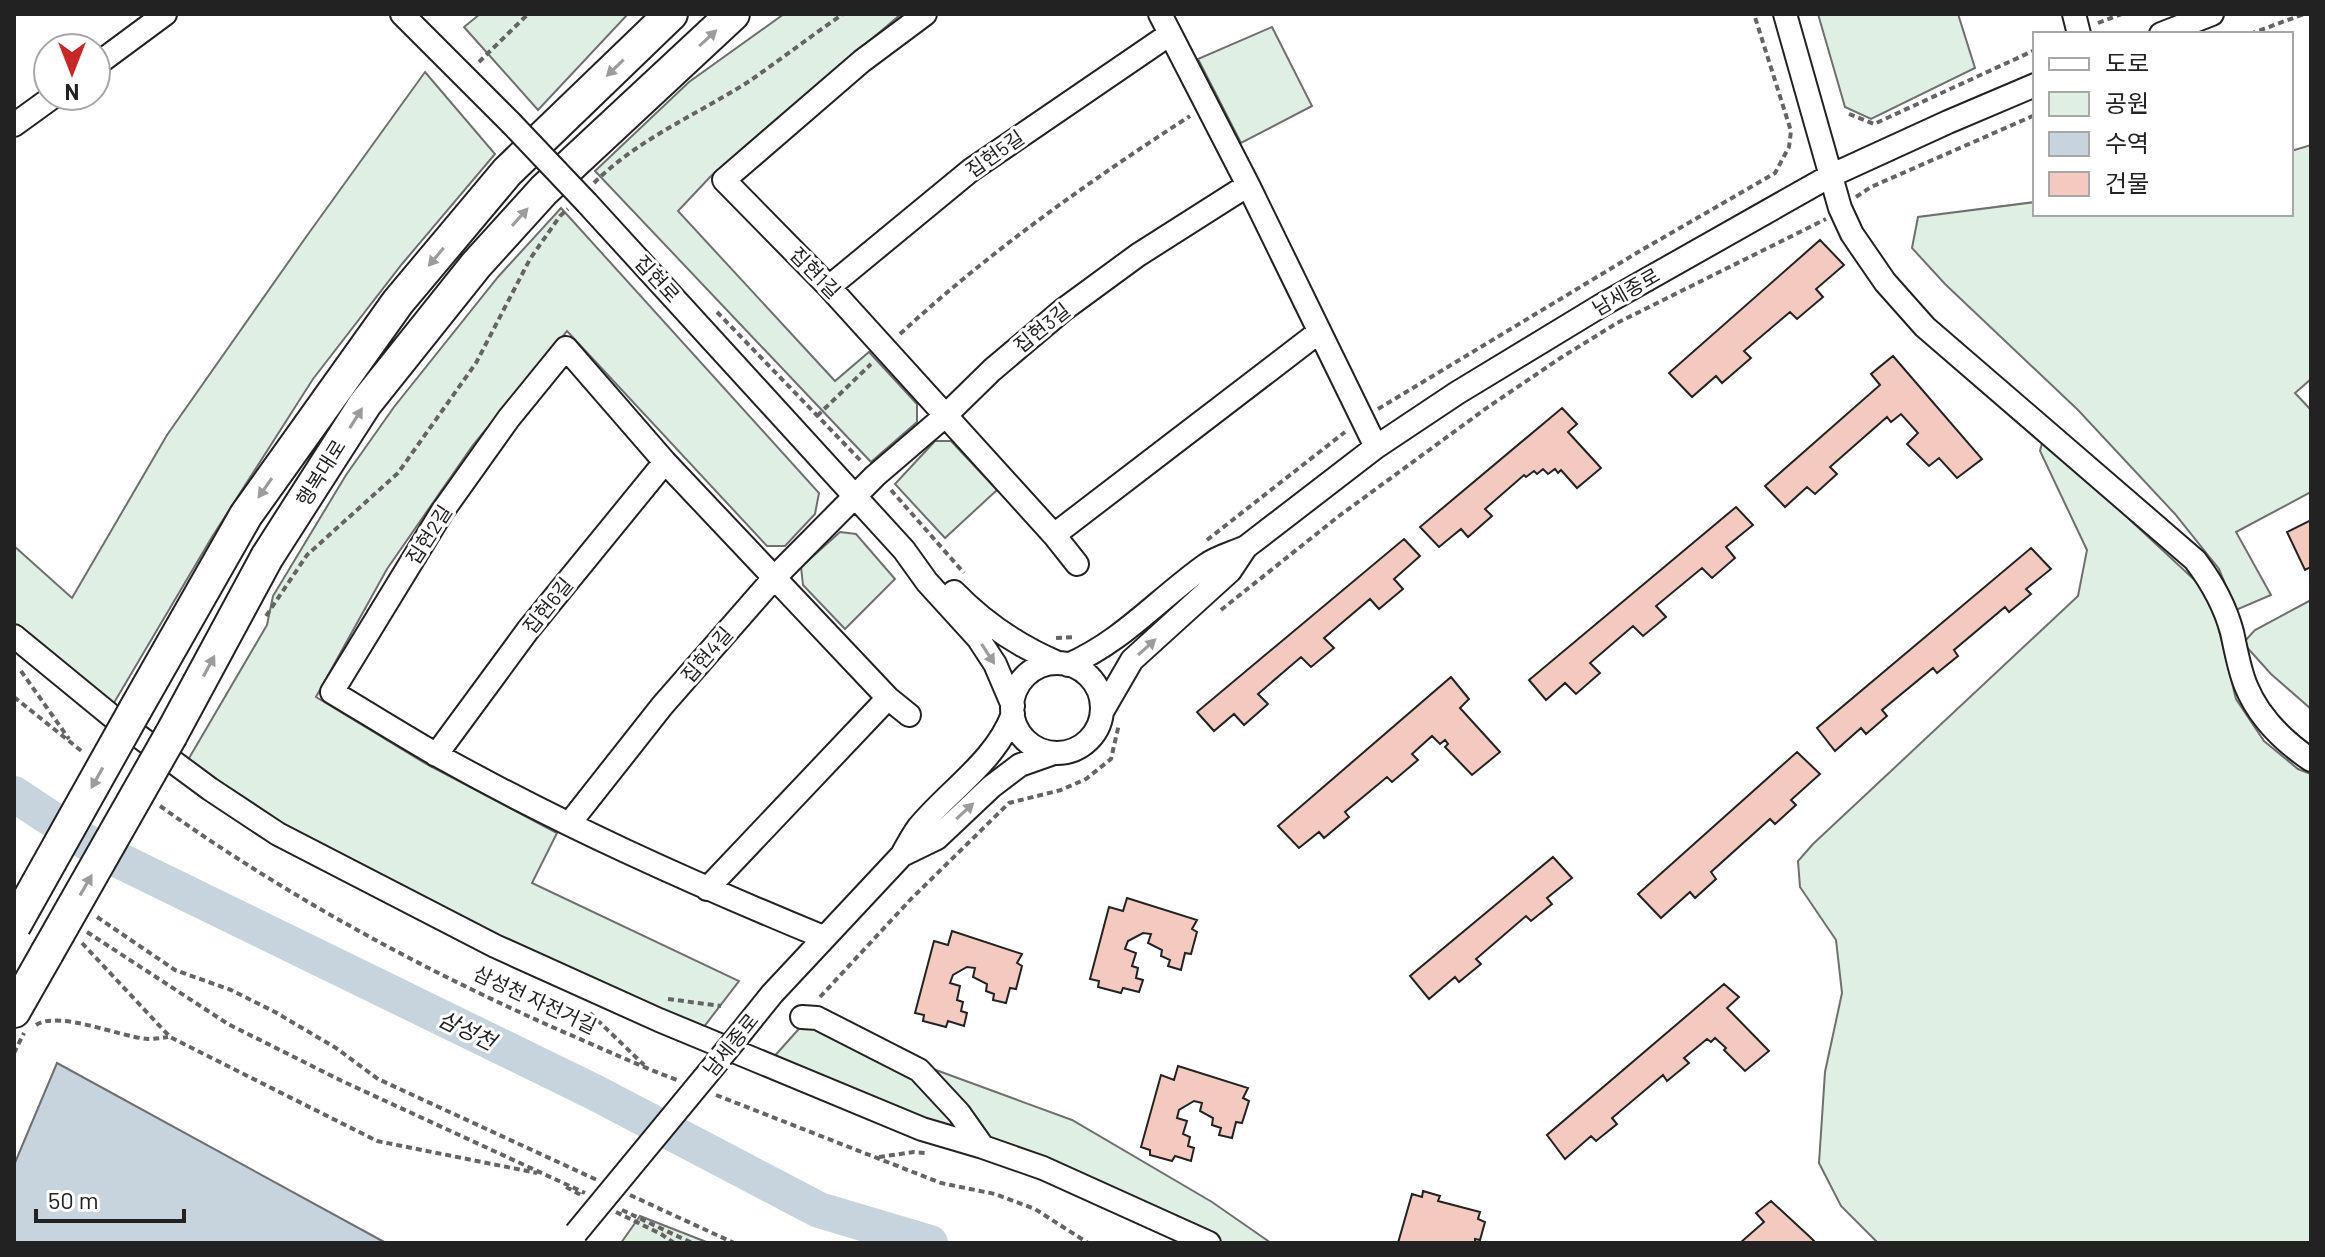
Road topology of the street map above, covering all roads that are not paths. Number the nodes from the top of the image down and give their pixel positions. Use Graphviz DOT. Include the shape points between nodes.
graph roads {
  1 [pos="165,14"];
  2 [pos="402,14"];
  3 [pos="671,14"];
  4 [pos="733,14"];
  5 [pos="925,14"];
  6 [pos="1785,14"];
  7 [pos="2212,14"];
  8 [pos="1165,24"];
  9 [pos="2166,32"];
  10 [pos="112,53"];
  11 [pos="2033,86"];
  12 [pos="32,112"];
  13 [pos="14,125"];
  14 [pos="1830,176"];
  15 [pos="1248,185"];
  16 [pos="829,287"];
  17 [pos="1319,332"];
  18 [pos="945,416"];
  19 [pos="1376,447"];
  20 [pos="665,462"];
  21 [pos="855,496"];
  22 [pos="1054,535"];
  23 [pos="1246,547"];
  24 [pos="904,550"];
  25 [pos="1077,564"];
  26 [pos="775,577"];
  27 [pos="14,636"];
  28 [pos="1063,664"];
  29 [pos="888,698"];
  30 [pos="1013,710"];
  31 [pos="1112,711"];
  32 [pos="909,715"];
  33 [pos="1054,753"];
  34 [pos="436,755"];
  35 [pos="2311,760"];
  36 [pos="569,824"];
  37 [pos="902,855"];
  38 [pos="707,889"];
  39 [pos="14,926"];
  40 [pos="823,937"];
  41 [pos="802,1017"];
  42 [pos="19,1022"];
  43 [pos="983,1147"];
  44 [pos="573,1238"];
  45 [pos="1209,1243"];
  1 -- 10 [label="street"];
  2 -- 21 [label="street, 집현로, bridge" via="511,123"];
  3 -- 39 [label="highway, 행복대로, one-way, bridge" via="507,172 398,302 246,515"];
  42 -- 4 [label="highway, 행복대로, one-way, bridge" via="47,953 267,557 365,404 476,265 544,190"];
  5 -- 16 [label="street, 집현1길" via="724,180"];
  6 -- 14 [label="street"];
  7 -- 9 [label="street"];
  8 -- 15 [label="street"];
  8 -- 16 [label="street, 집현5길" via="971,170"];
  11 -- 14 [label="street, 남세종로"];
  12 -- 13 [label="street"];
  14 -- 19 [label="street, 남세종로" via="1589,313"];
  14 -- 35 [label="street" via="1852,234 1925,327 2195,560 2212,582 2259,710 2278,734"];
  15 -- 17 [label="street"];
  15 -- 18 [label="street, 집현3길" via="1063,310"];
  16 -- 18 [label="street, 집현1길"];
  17 -- 19 [label="street"];
  17 -- 22 [label="street"];
  18 -- 21 [label="street, 집현3길"];
  18 -- 22 [label="street, 집현1길"];
  19 -- 23 [label="street, 남세종로"];
  20 -- 26 [label="street, 집현2길"];
  20 -- 34 [label="street, 집현6길" via="528,630"];
  20 -- 34 [label="street, 집현2길" via="566,348 442,512 332,692"];
  21 -- 24 [label="street, 집현로"];
  21 -- 26 [label="street, 집현4길"];
  22 -- 25 [label="street, 집현1길"];
  23 -- 28 [label="street, 남세종로" via="1208,564 1094,653"];
  31 -- 23 [label="street, 남세종로, one-way" via="1132,660 1230,571"];
  24 -- 28 [label="street, 집현로" via="998,632"];
  24 -- 30 [label="street, 집현로, one-way" via="978,638"];
  26 -- 29 [label="street, 집현2길"];
  26 -- 36 [label="street, 집현4길" via="662,706"];
  27 -- 43 [label="street" via="138,736 278,834 495,946 645,1014 922,1129"];
  28 -- 30 [label="street" via="1029,673 1019,685"];
  28 -- 31 [label="street" via="1093,681"];
  29 -- 32 [label="street, 집현2길"];
  29 -- 38 [label="street"];
  30 -- 33 [label="street" via="1026,741"];
  30 -- 37 [label="street, 남세종로" via="1005,734 986,759 917,829"];
  31 -- 33 [label="street" via="1083,745"];
  37 -- 33 [label="street, 남세종로, one-way" via="937,838 1020,765"];
  34 -- 36 [label="street, 집현2길"];
  36 -- 38 [label="street, 집현2길"];
  37 -- 40 [label="street, 남세종로"];
  38 -- 40 [label="street, 집현2길"];
  40 -- 44 [label="street, 남세종로, bridge"];
  41 -- 43 [label="street" via="817,1018 919,1070"];
  43 -- 45 [label="street" via="1043,1168"];
}
